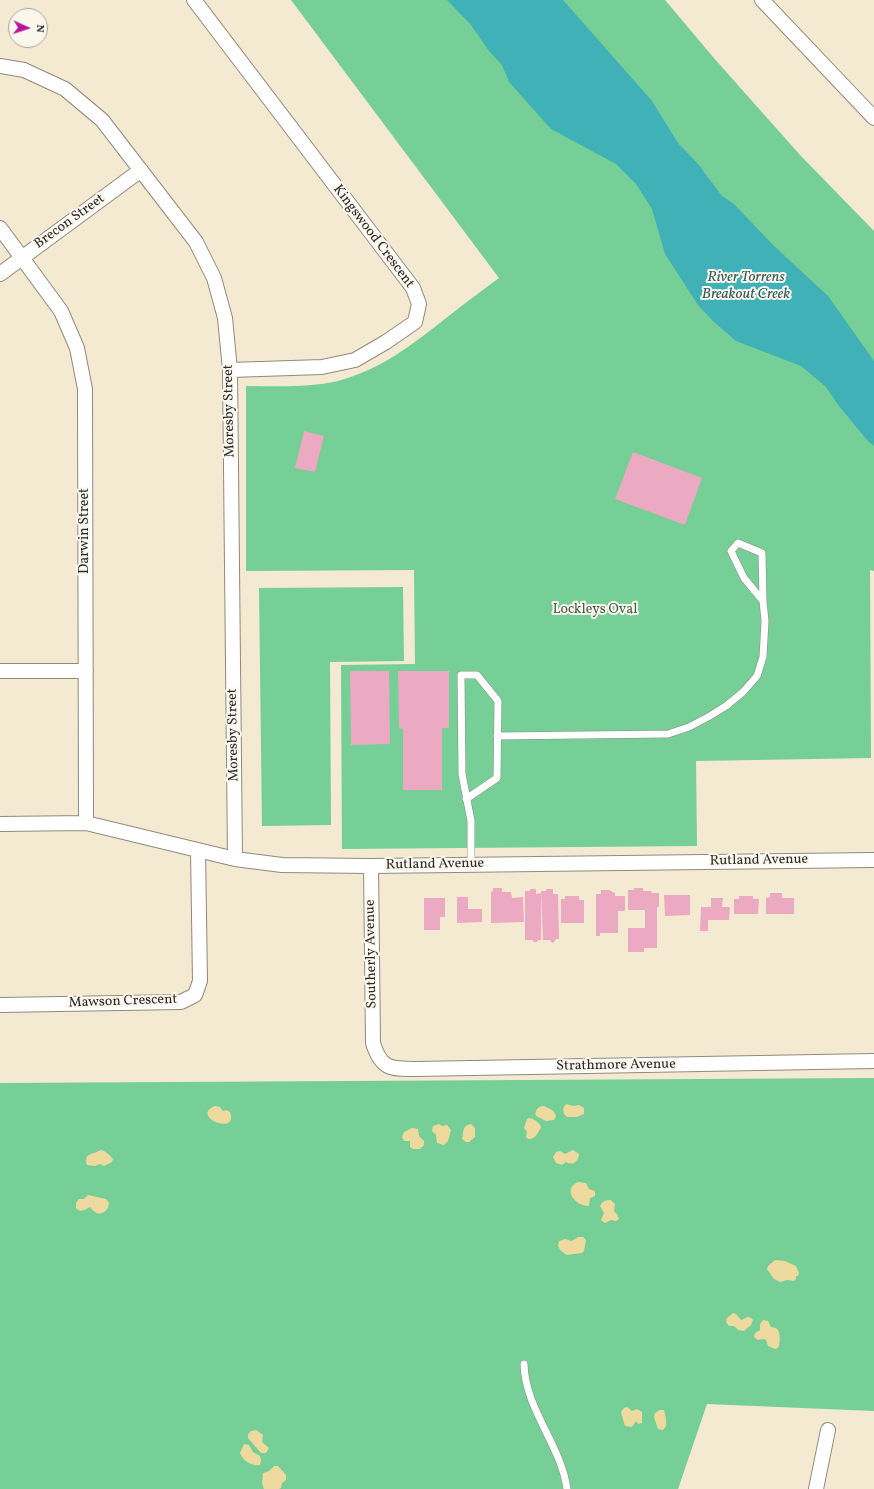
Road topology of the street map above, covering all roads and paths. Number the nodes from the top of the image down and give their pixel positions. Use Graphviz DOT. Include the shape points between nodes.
graph roads {
  1 [pos="194,0"];
  2 [pos="762,0"];
  3 [pos="0,66"];
  4 [pos="874,118"];
  5 [pos="141,170"];
  6 [pos="0,228"];
  7 [pos="22,257"];
  8 [pos="0,274"];
  9 [pos="230,370"];
  10 [pos="763,600"];
  11 [pos="0,671"];
  12 [pos="86,671"];
  13 [pos="498,736"];
  14 [pos="466,799"];
  15 [pos="86,823"];
  16 [pos="0,824"];
  17 [pos="198,850"];
  18 [pos="235,858"];
  19 [pos="874,860"];
  20 [pos="471,864"];
  21 [pos="371,866"];
  22 [pos="0,1005"];
  23 [pos="373,1043"];
  24 [pos="874,1061"];
  25 [pos="524,1364"];
  26 [pos="828,1430"];
  27 [pos="567,1489"];
  28 [pos="816,1489"];
  1 -- 9 [label="street, Kingswood Crescent" via="413,288 419,304 416,322 355,360 322,367"];
  2 -- 4 [label="street"];
  3 -- 5 [label="street, Moresby Street" via="24,70 65,89 102,120"];
  5 -- 7 [label="street, Brecon Street"];
  5 -- 9 [label="street, Moresby Street" via="196,242 214,278 225,318"];
  6 -- 7 [label="street, Darwin Street"];
  7 -- 8 [label="street, Brecon Street"];
  7 -- 12 [label="street, Darwin Street" via="61,311 77,348 85,389"];
  9 -- 18 [label="street, Moresby Street"];
  10 -- 10 [label="lane" via="744,578 731,551 738,543 762,553"];
  10 -- 13 [label="lane" via="763,657 756,676 743,692 726,706 689,727 668,734"];
  11 -- 12 [label="street"];
  12 -- 15 [label="street, Darwin Street"];
  13 -- 14 [label="lane" via="497,778"];
  13 -- 14 [label="lane" via="498,701 477,675 461,675 462,774"];
  14 -- 20 [label="lane" via="471,821"];
  15 -- 16 [label="street, Rutland Avenue"];
  15 -- 17 [label="street, Rutland Avenue"];
  17 -- 18 [label="street, Rutland Avenue"];
  17 -- 22 [label="street, Mawson Crescent" via="200,981 195,995 181,1002"];
  18 -- 21 [label="street, Rutland Avenue" via="282,865"];
  19 -- 20 [label="street, Rutland Avenue"];
  20 -- 21 [label="street, Rutland Avenue"];
  21 -- 23 [label="street, Southerly Avenue"];
  23 -- 24 [label="street, Strathmore Avenue" via="384,1065 398,1069"];
  25 -- 27 [label="lane" via="524,1377 538,1416 557,1452"];
  26 -- 28 [label="street"];
}
